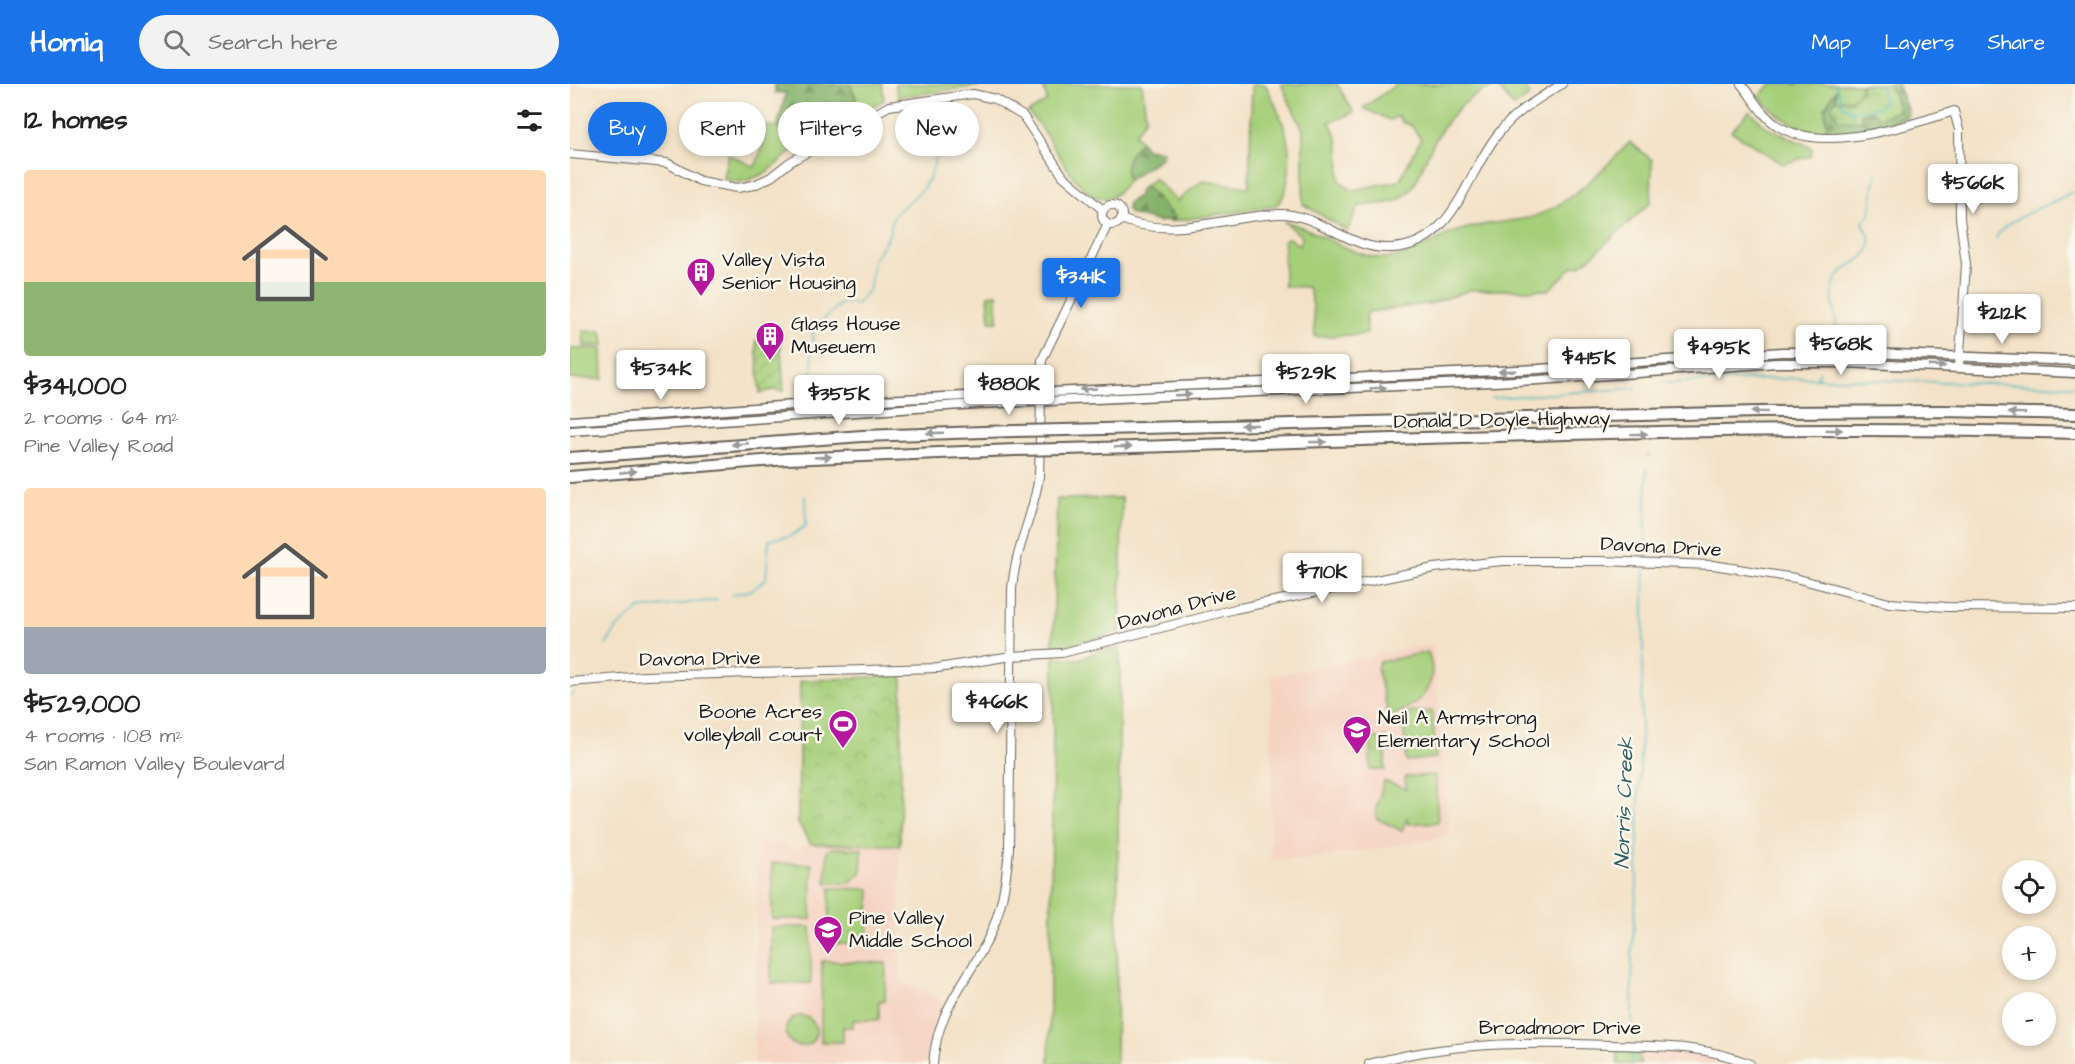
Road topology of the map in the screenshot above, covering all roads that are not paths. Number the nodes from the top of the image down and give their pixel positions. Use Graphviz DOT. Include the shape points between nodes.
graph roads {
  1 [pos="1562,84"];
  2 [pos="1741,84"];
  3 [pos="570,154"];
  4 [pos="1103,210"];
  5 [pos="1121,219"];
  6 [pos="1108,224"];
  7 [pos="1959,356"];
  8 [pos="2075,361"];
  9 [pos="1959,367"];
  10 [pos="2075,373"];
  11 [pos="1041,392"];
  12 [pos="1041,402"];
  13 [pos="2075,414"];
  14 [pos="570,421"];
  15 [pos="570,431"];
  16 [pos="2075,433"];
  17 [pos="570,458"];
  18 [pos="570,477"];
  19 [pos="2075,608"];
  20 [pos="1011,656"];
  21 [pos="570,682"];
  22 [pos="933,1064"];
  23 [pos="1369,1064"];
  24 [pos="1750,1064"];
  1 -- 5 [label="street" via="1510,120 1446,221 1411,244 1389,249 1365,246 1289,214 1168,228"];
  2 -- 7 [label="street" via="1761,111 1778,125 1809,137 1856,137 1954,111 1959,130 1960,218 1966,264"];
  3 -- 4 [label="street" via="667,163 700,181 737,188 771,177 790,162 890,106 973,94 995,99 1023,116 1063,176"];
  4 -- 5 [label="street" via="1116,207"];
  4 -- 6 [label="street" via="1103,220"];
  5 -- 6 [label="street" via="1117,224"];
  6 -- 11 [label="street" via="1047,346 1042,360"];
  7 -- 8 [label="main road"];
  7 -- 9 [label="street"];
  7 -- 11 [label="main road, one-way" via="1782,352 1538,369"];
  9 -- 10 [label="main road"];
  12 -- 9 [label="main road, one-way" via="1539,380 1777,363"];
  11 -- 12 [label="street"];
  11 -- 14 [label="main road"];
  12 -- 15 [label="main road"];
  12 -- 20 [label="street" via="1037,493 1014,572"];
  13 -- 17 [label="highway, Donald D Doyle Highway, one-way, bridge" via="1758,412 1014,431 851,436"];
  18 -- 16 [label="highway, Donald D Doyle Highway, one-way, bridge" via="819,457 1015,450 1758,431"];
  19 -- 20 [label="street, Davona Drive" via="1889,603 1795,578 1713,565 1502,561 1434,568 1235,609 1081,650"];
  20 -- 21 [label="street, Davona Drive" via="938,668 645,676"];
  20 -- 22 [label="street" via="1006,885 986,944 944,1014"];
  23 -- 24 [label="street, Broadmoor Drive" via="1472,1045 1582,1044 1667,1044 1714,1052"];
}
